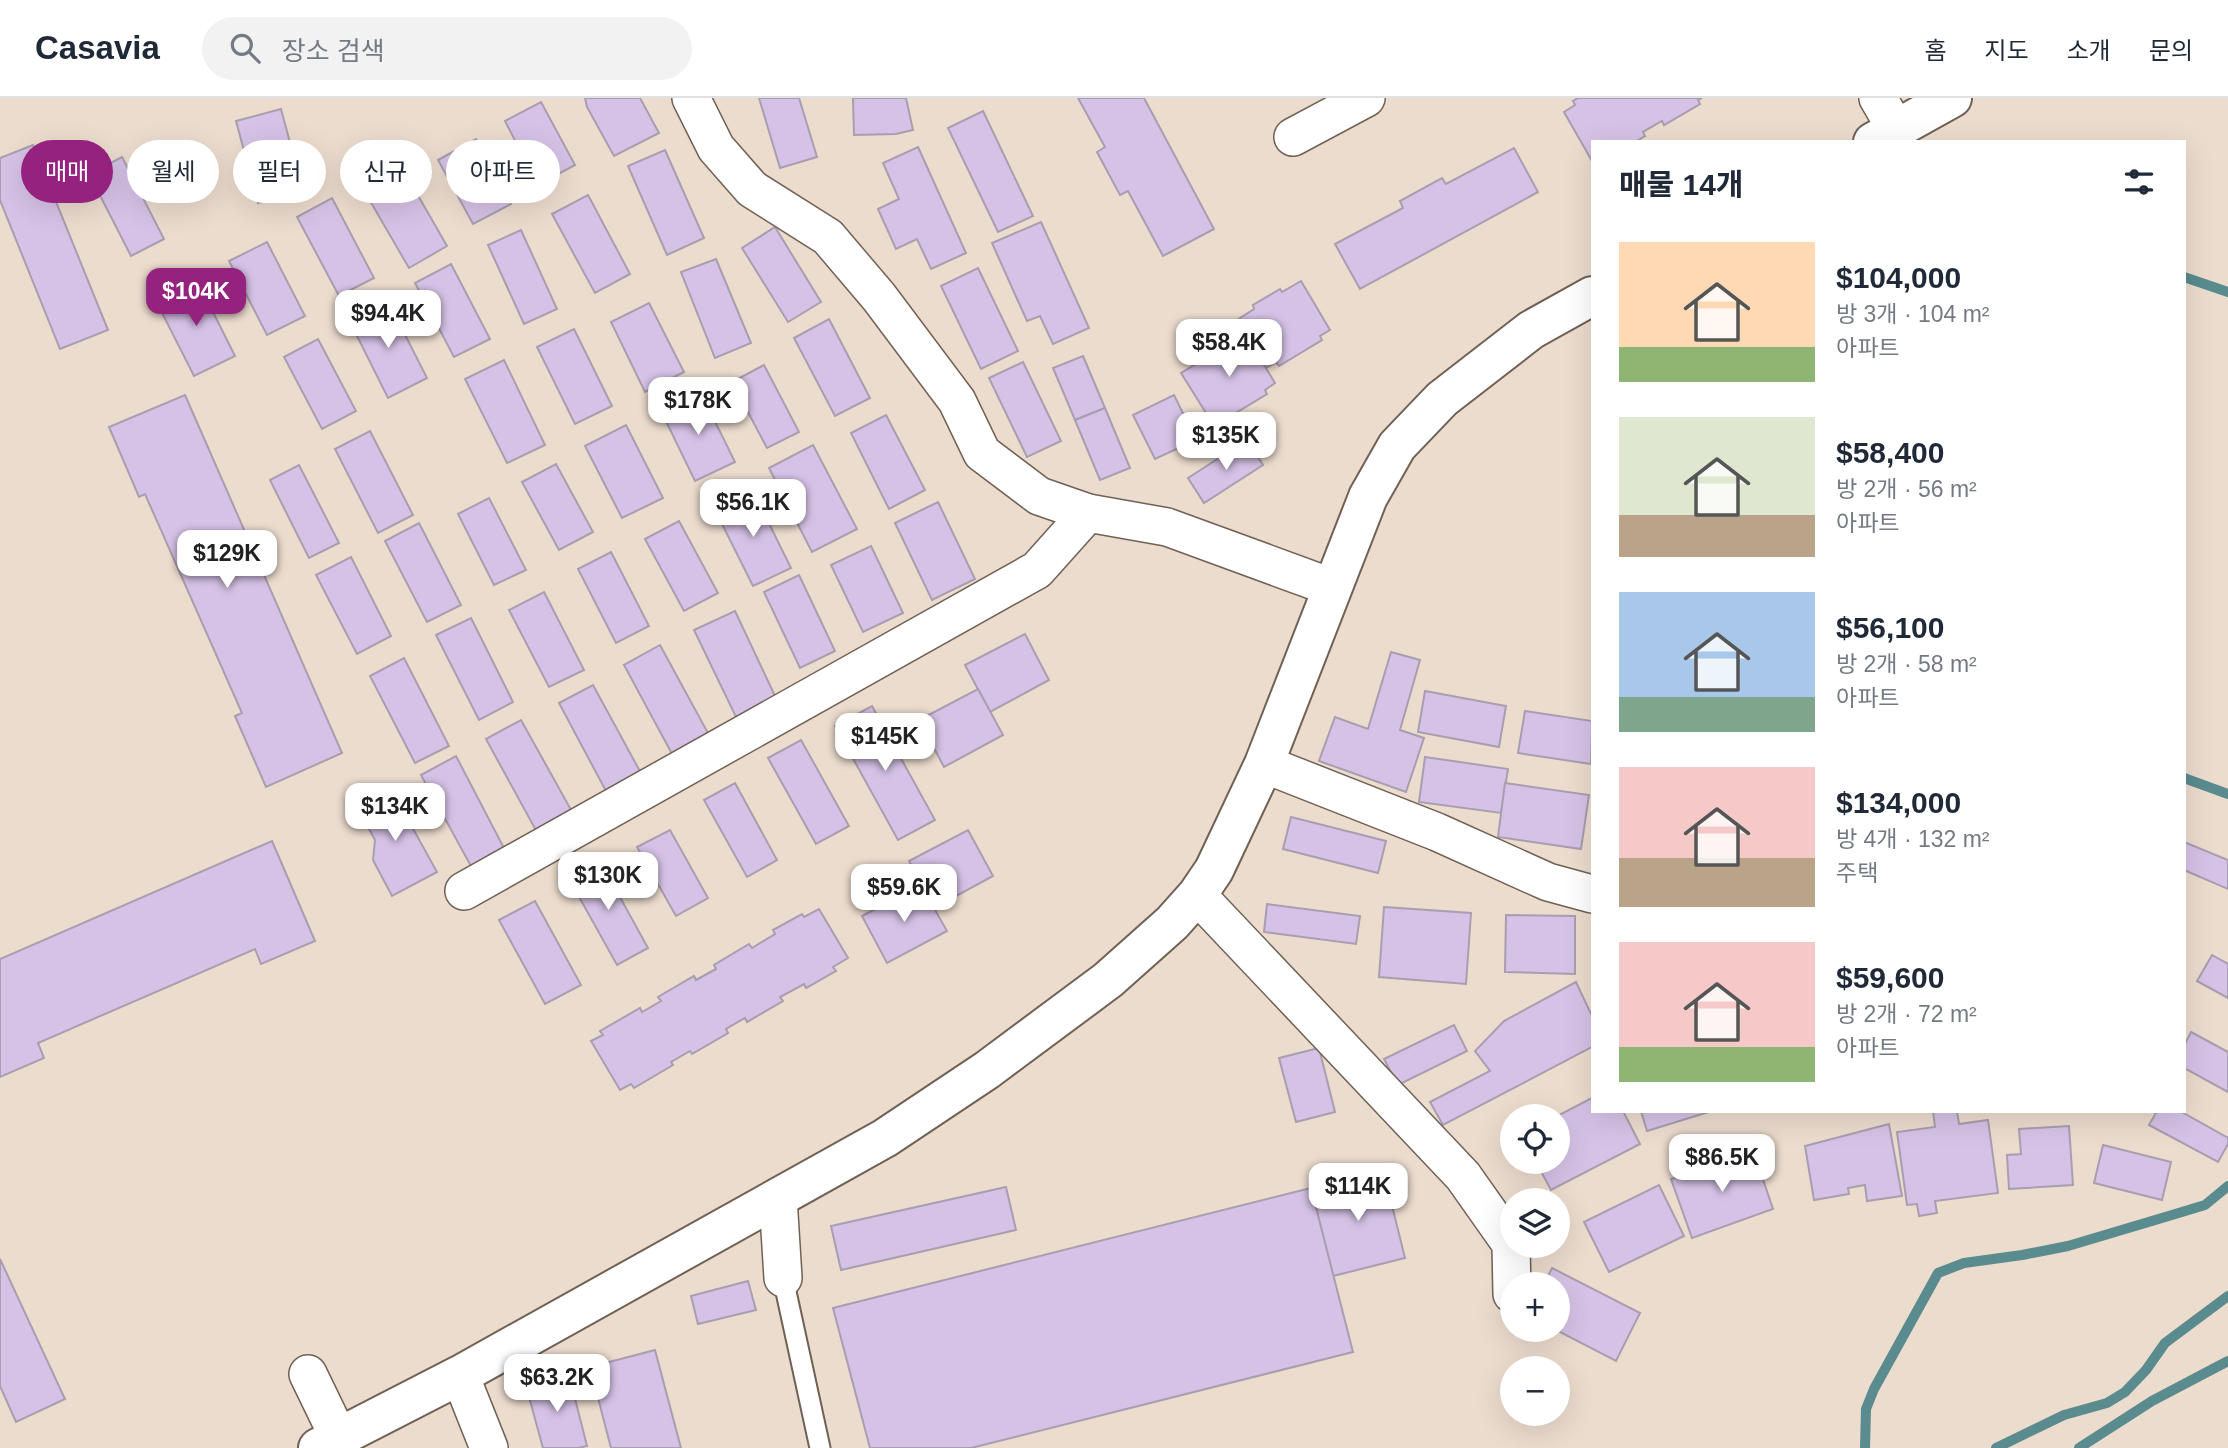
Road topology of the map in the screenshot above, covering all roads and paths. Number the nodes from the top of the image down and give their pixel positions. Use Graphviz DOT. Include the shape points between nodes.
graph roads {
  1 [pos="691,98"];
  2 [pos="1366,98"];
  3 [pos="1952,98"];
  4 [pos="1882,123"];
  5 [pos="1293,137"];
  6 [pos="1591,297"];
  7 [pos="1088,513"];
  8 [pos="1331,587"];
  9 [pos="1264,764"];
  10 [pos="464,891"];
  11 [pos="1591,894"];
  12 [pos="1197,895"];
  13 [pos="778,1198"];
  14 [pos="1512,1272"];
  15 [pos="783,1278"];
  16 [pos="308,1374"];
  17 [pos="460,1375"];
  18 [pos="328,1443"];
  19 [pos="489,1448"];
  20 [pos="820,1448"];
  1 -- 7 [label="street" via="716,148 752,189 828,237 879,297 957,401 982,453 1039,496"];
  2 -- 5 [label="street"];
  3 -- 4 [label="street"];
  6 -- 8 [label="street" via="1531,330 1442,399 1397,446 1368,497"];
  7 -- 8 [label="street" via="1167,527"];
  7 -- 10 [label="street" via="1037,570"];
  8 -- 9 [label="street"];
  9 -- 11 [label="street" via="1437,832 1548,883"];
  9 -- 12 [label="street" via="1214,870"];
  12 -- 13 [label="street" via="1108,980 987,1070 884,1138"];
  12 -- 14 [label="street" via="1463,1176 1511,1244"];
  13 -- 15 [label="street"];
  13 -- 17 [label="street"];
  15 -- 20 [label="lane"];
  16 -- 18 [label="street"];
  17 -- 18 [label="street"];
  17 -- 19 [label="street"];
}
